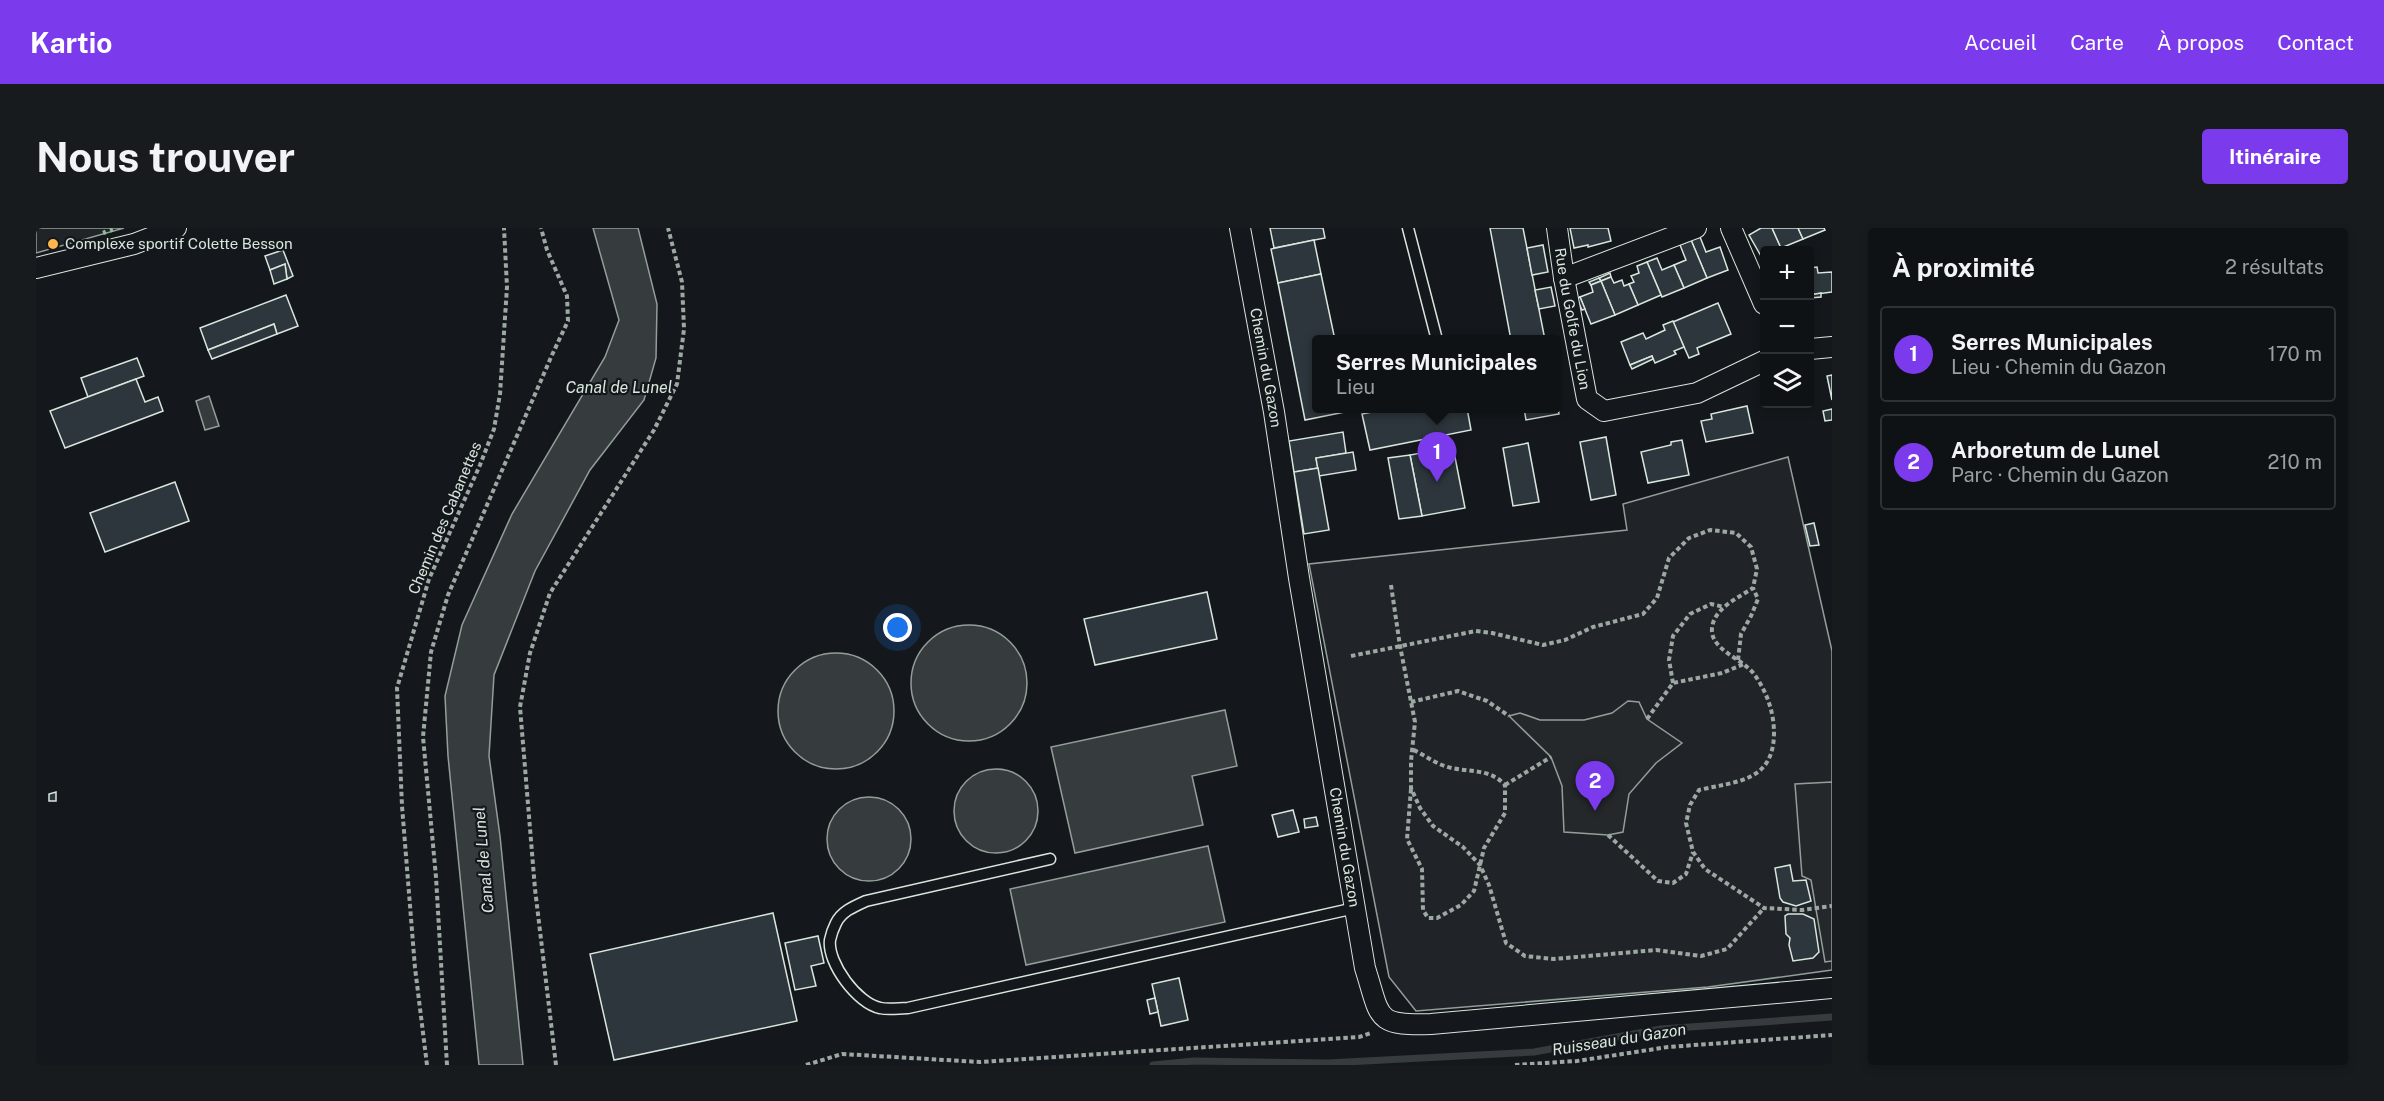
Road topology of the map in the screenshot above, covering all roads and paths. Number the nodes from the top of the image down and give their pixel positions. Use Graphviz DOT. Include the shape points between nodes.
graph roads {
  1 [pos="176,228"];
  2 [pos="504,228"];
  3 [pos="541,228"];
  4 [pos="668,228"];
  5 [pos="1240,228"];
  6 [pos="1408,228"];
  7 [pos="1557,228"];
  8 [pos="1696,228"];
  9 [pos="1731,228"];
  10 [pos="36,268"];
  11 [pos="1564,278"];
  12 [pos="1762,300"];
  13 [pos="1436,335"];
  14 [pos="1832,347"];
  15 [pos="1814,349"];
  16 [pos="1760,363"];
  17 [pos="1391,585"];
  18 [pos="1753,588"];
  19 [pos="1725,607"];
  20 [pos="1400,646"];
  21 [pos="1351,656"];
  22 [pos="1738,660"];
  23 [pos="1744,664"];
  24 [pos="1673,683"];
  25 [pos="1411,702"];
  26 [pos="1509,716"];
  27 [pos="1647,719"];
  28 [pos="1412,749"];
  29 [pos="1551,757"];
  30 [pos="1504,785"];
  31 [pos="1411,788"];
  32 [pos="1608,836"];
  33 [pos="1693,852"];
  34 [pos="1050,859"];
  35 [pos="1480,865"];
  36 [pos="1832,906"];
  37 [pos="1355,908"];
  38 [pos="1764,909"];
  39 [pos="1832,988"];
  40 [pos="1380,1014"];
  41 [pos="1372,1032"];
  42 [pos="1832,1035"];
  43 [pos="1382,1036"];
  44 [pos="427,1065"];
  45 [pos="447,1065"];
  46 [pos="556,1065"];
  47 [pos="806,1065"];
  48 [pos="1515,1065"];
  1 -- 10 [label="street" via="134,244"];
  2 -- 44 [label="path, Chemin des Cabanettes" via="507,287 494,429 429,579 397,688 402,806"];
  3 -- 45 [label="path" via="567,296 568,321 448,596 431,652 423,737"];
  4 -- 46 [label="path" via="682,282 684,329 677,384 654,430 550,593 530,653 520,707 535,889"];
  5 -- 37 [label="street, Chemin du Gazon"];
  6 -- 13 [label="lane"];
  7 -- 11 [label="street, Rue du Golfe du Lion"];
  8 -- 11 [label="street"];
  9 -- 12 [label="street"];
  11 -- 16 [label="street, Rue du Golfe du Lion" via="1587,399 1604,411 1697,393"];
  14 -- 15 [label="street"];
  17 -- 20 [label="path"];
  18 -- 19 [label="path"];
  18 -- 20 [label="path" via="1756,569 1751,547 1736,533 1710,530 1689,538 1669,558 1657,598 1643,614 1543,645 1476,631"];
  18 -- 22 [label="path" via="1758,599 1741,634"];
  19 -- 22 [label="path" via="1716,616 1712,630 1715,643"];
  19 -- 24 [label="path" via="1711,604 1690,614 1673,636 1669,660"];
  20 -- 21 [label="path"];
  20 -- 25 [label="path"];
  22 -- 23 [label="path"];
  23 -- 24 [label="path" via="1722,673"];
  23 -- 33 [label="path" via="1771,704 1773,753 1758,774 1699,790 1686,823"];
  24 -- 27 [label="path"];
  25 -- 26 [label="path" via="1458,691 1487,701"];
  25 -- 28 [label="path" via="1415,722"];
  28 -- 30 [label="path" via="1442,765 1487,772"];
  28 -- 31 [label="path"];
  29 -- 30 [label="path"];
  30 -- 35 [label="path" via="1505,813 1484,848"];
  31 -- 35 [label="path" via="1433,826"];
  31 -- 35 [label="path" via="1407,839 1422,869 1423,910 1428,918 1437,918 1461,906 1474,891"];
  32 -- 33 [label="path" via="1658,881 1673,883 1686,874"];
  33 -- 38 [label="path" via="1706,869"];
  34 -- 37 [label="lane" via="850,908 837,921 830,942 836,964 861,999 879,1008 908,1008"];
  35 -- 38 [label="path" via="1506,943 1525,956 1554,959 1656,950 1701,956 1727,949"];
  36 -- 38 [label="path"];
  37 -- 40 [label="street, Chemin du Gazon" via="1365,968"];
  39 -- 40 [label="street" via="1431,1024 1404,1025 1389,1022"];
  40 -- 41 [label="path"];
  41 -- 43 [label="path"];
  41 -- 47 [label="path" via="1359,1037 980,1062 842,1054"];
  42 -- 48 [label="path" via="1668,1047 1577,1061"];
}
